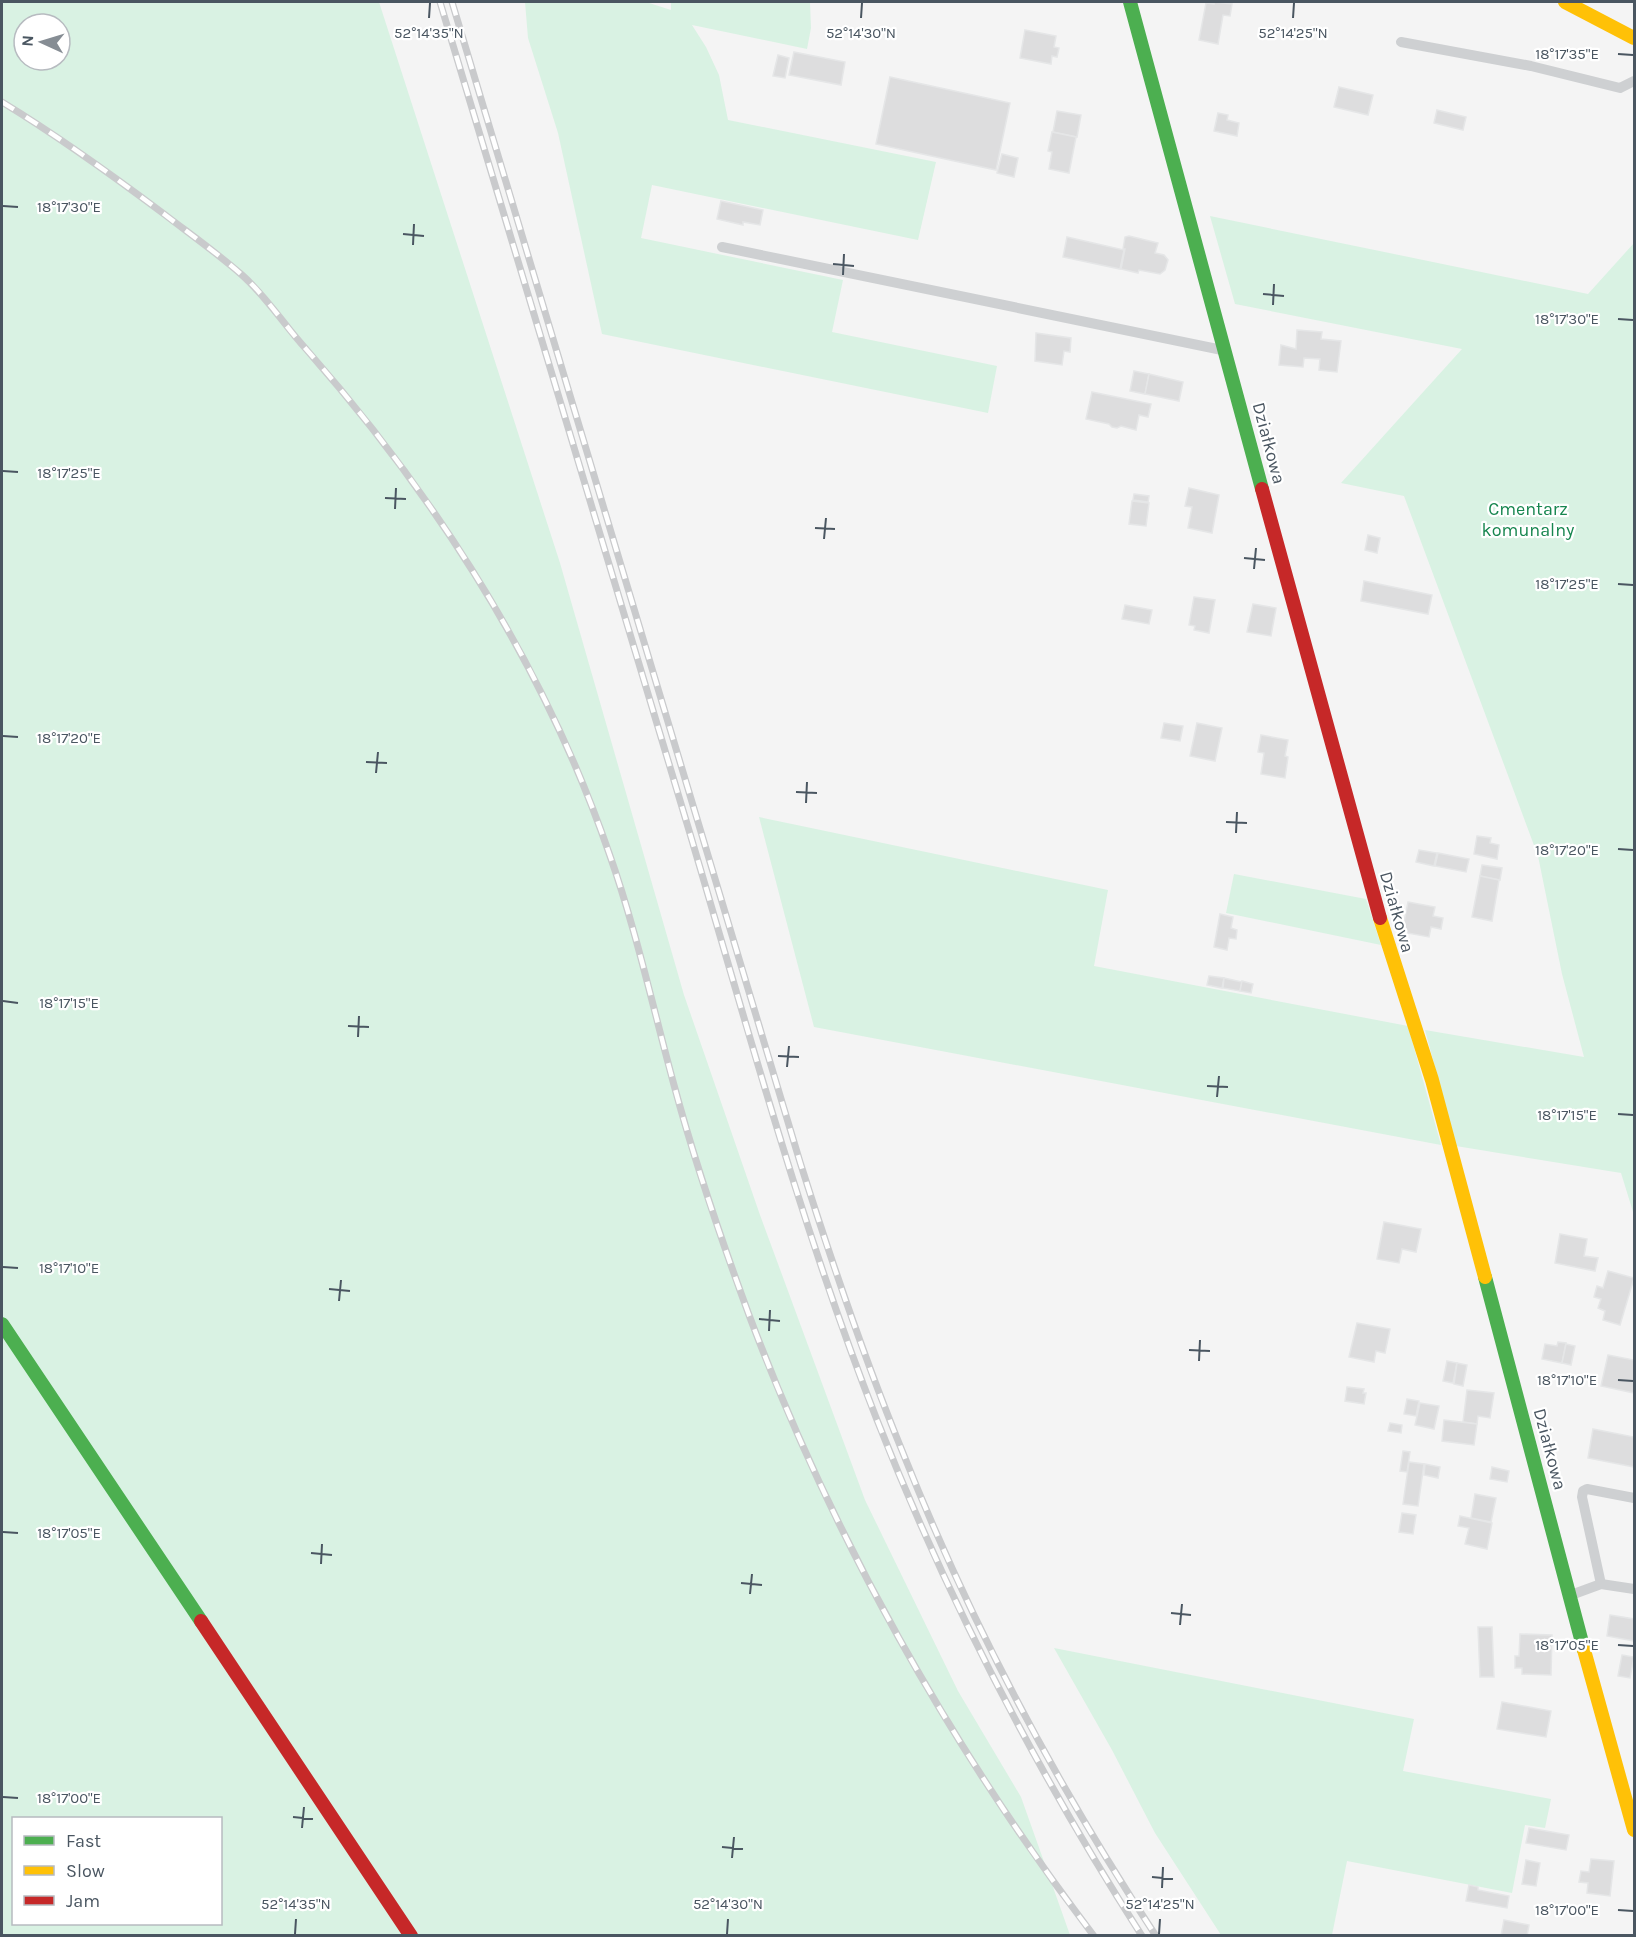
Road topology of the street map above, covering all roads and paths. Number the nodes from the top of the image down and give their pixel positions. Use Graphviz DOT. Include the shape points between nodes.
graph roads {
  1 [pos="1130,2"];
  2 [pos="1565,2"];
  3 [pos="1635,38"];
  4 [pos="1401,42"];
  5 [pos="1635,81"];
  6 [pos="722,247"];
  7 [pos="1226,351"];
  8 [pos="2,1324"];
  9 [pos="1635,1498"];
  10 [pos="1601,1584"];
  11 [pos="1635,1589"];
  12 [pos="1570,1595"];
  13 [pos="1635,1830"];
  14 [pos="411,1935"];
  1 -- 7 [label="street, Działkowa"];
  2 -- 3 [label="street"];
  4 -- 5 [label="lane" via="1531,66 1620,88"];
  6 -- 7 [label="lane"];
  7 -- 12 [label="street, Działkowa" via="1367,874 1435,1090"];
  8 -- 14 [label="street"];
  9 -- 10 [label="lane" via="1582,1491"];
  10 -- 11 [label="lane"];
  10 -- 12 [label="lane"];
  12 -- 13 [label="street, Działkowa"];
}
